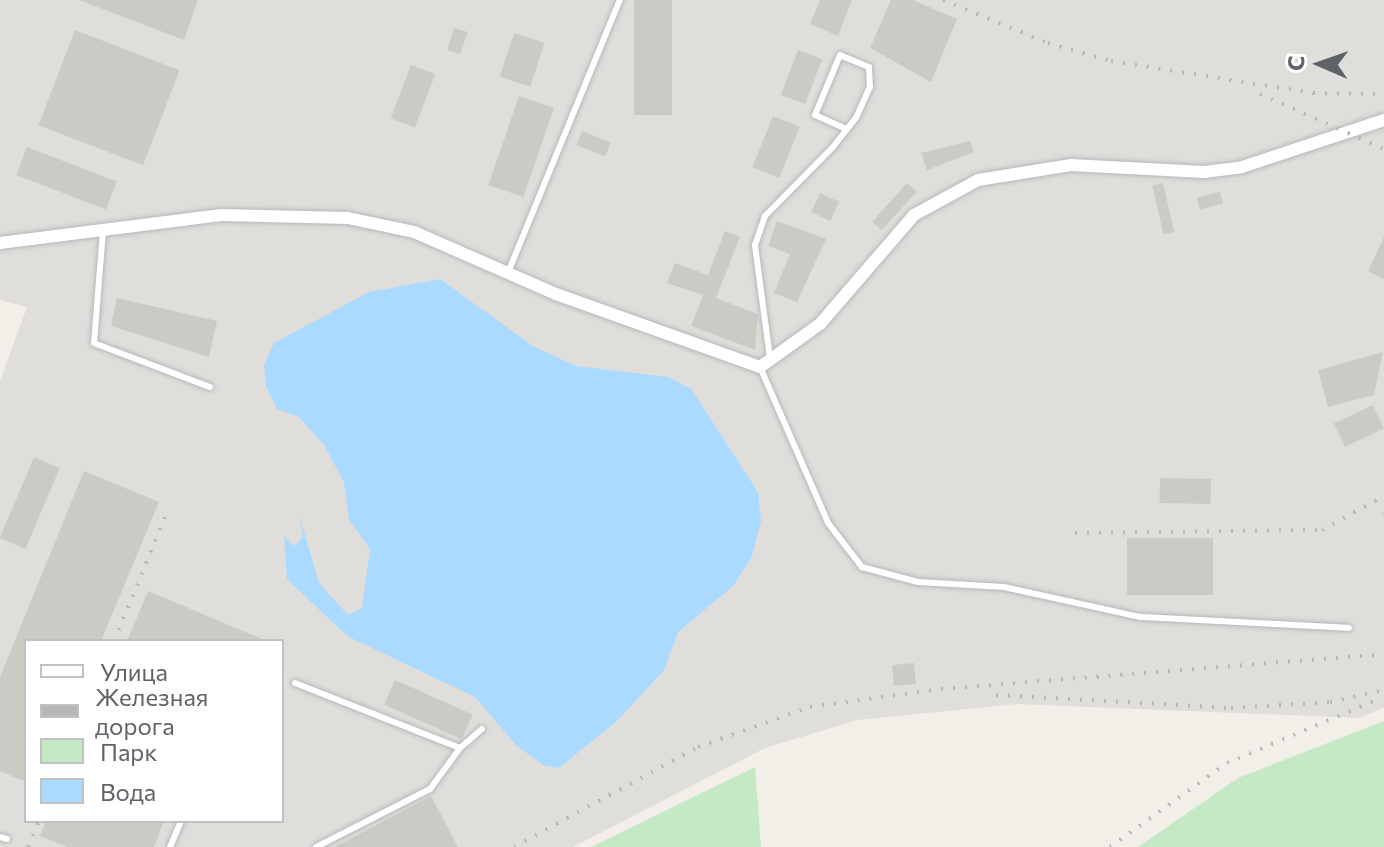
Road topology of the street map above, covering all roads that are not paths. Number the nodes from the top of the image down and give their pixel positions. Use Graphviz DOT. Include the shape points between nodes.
graph roads {
  1 [pos="620,0"];
  2 [pos="1384,120"];
  3 [pos="847,129"];
  4 [pos="103,231"];
  5 [pos="0,243"];
  6 [pos="509,270"];
  7 [pos="765,365"];
  8 [pos="210,387"];
  9 [pos="1349,628"];
  10 [pos="295,683"];
  11 [pos="482,729"];
  12 [pos="460,748"];
  13 [pos="180,823"];
  14 [pos="170,847"];
  15 [pos="316,847"];
  1 -- 6 [label="lane"];
  2 -- 7 [label="street" via="1242,167 1204,172 1071,165 978,180 914,215 820,324"];
  3 -- 3 [label="lane" via="870,87 869,67 840,55 815,115"];
  3 -- 7 [label="lane" via="765,216 756,268 769,323"];
  4 -- 5 [label="street"];
  4 -- 6 [label="street" via="221,215 348,218 414,232"];
  4 -- 8 [label="lane" via="94,343"];
  6 -- 7 [label="street" via="599,311"];
  7 -- 9 [label="lane" via="828,523 862,567 918,582 1004,587 1141,617"];
  10 -- 12 [label="lane"];
  11 -- 12 [label="lane"];
  12 -- 15 [label="lane" via="430,789"];
  13 -- 14 [label="lane"];
}
